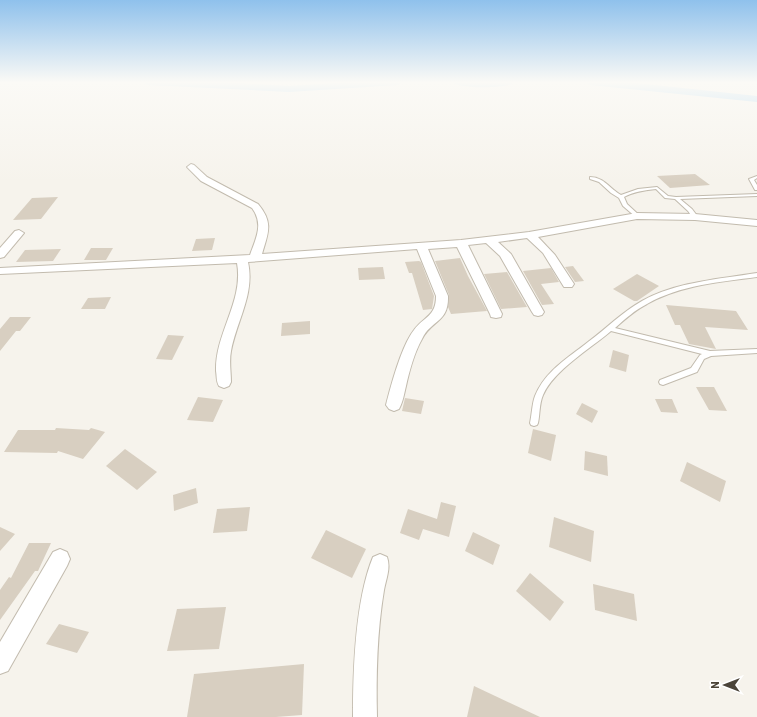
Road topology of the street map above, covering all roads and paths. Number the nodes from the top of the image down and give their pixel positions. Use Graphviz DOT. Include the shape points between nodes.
graph roads {
  1 [pos="191,167"];
  2 [pos="757,177"];
  3 [pos="592,178"];
  4 [pos="757,189"];
  5 [pos="757,195"];
  6 [pos="621,197"];
  7 [pos="676,198"];
  8 [pos="637,216"];
  9 [pos="695,217"];
  10 [pos="757,223"];
  11 [pos="19,233"];
  12 [pos="529,235"];
  13 [pos="488,239"];
  14 [pos="461,243"];
  15 [pos="421,246"];
  16 [pos="0,255"];
  17 [pos="255,258"];
  18 [pos="242,259"];
  19 [pos="0,271"];
  20 [pos="757,275"];
  21 [pos="568,284"];
  22 [pos="538,312"];
  23 [pos="496,314"];
  24 [pos="611,329"];
  25 [pos="757,351"];
  26 [pos="710,354"];
  27 [pos="224,382"];
  28 [pos="663,382"];
  29 [pos="394,405"];
  30 [pos="534,423"];
  31 [pos="60,559"];
  32 [pos="380,564"];
  33 [pos="0,663"];
  34 [pos="365,717"];
  1 -- 17 [label="street" via="204,179 255,206 261,212 265,222"];
  2 -- 4 [label="lane" via="751,179"];
  3 -- 6 [label="lane" via="603,182"];
  5 -- 7 [label="lane"];
  6 -- 7 [label="lane" via="624,194 657,188 667,197"];
  6 -- 8 [label="lane" via="625,206"];
  7 -- 9 [label="lane"];
  8 -- 9 [label="street"];
  8 -- 12 [label="street"];
  9 -- 10 [label="street"];
  11 -- 16 [label="street"];
  12 -- 13 [label="street"];
  12 -- 21 [label="street" via="547,250"];
  13 -- 14 [label="street"];
  13 -- 22 [label="street" via="505,254"];
  14 -- 15 [label="street"];
  14 -- 23 [label="street"];
  15 -- 17 [label="street"];
  15 -- 29 [label="street" via="442,296 442,312 415,338"];
  17 -- 18 [label="street"];
  18 -- 19 [label="street"];
  18 -- 27 [label="street" via="244,281 225,348"];
  20 -- 24 [label="lane" via="699,284 660,296 644,303"];
  24 -- 26 [label="lane"];
  24 -- 30 [label="lane" via="567,360 551,376 539,396"];
  25 -- 26 [label="lane"];
  26 -- 28 [label="lane" via="702,357 694,370"];
  31 -- 33 [label="street"];
  32 -- 34 [label="street" via="371,611 364,675"];
}
